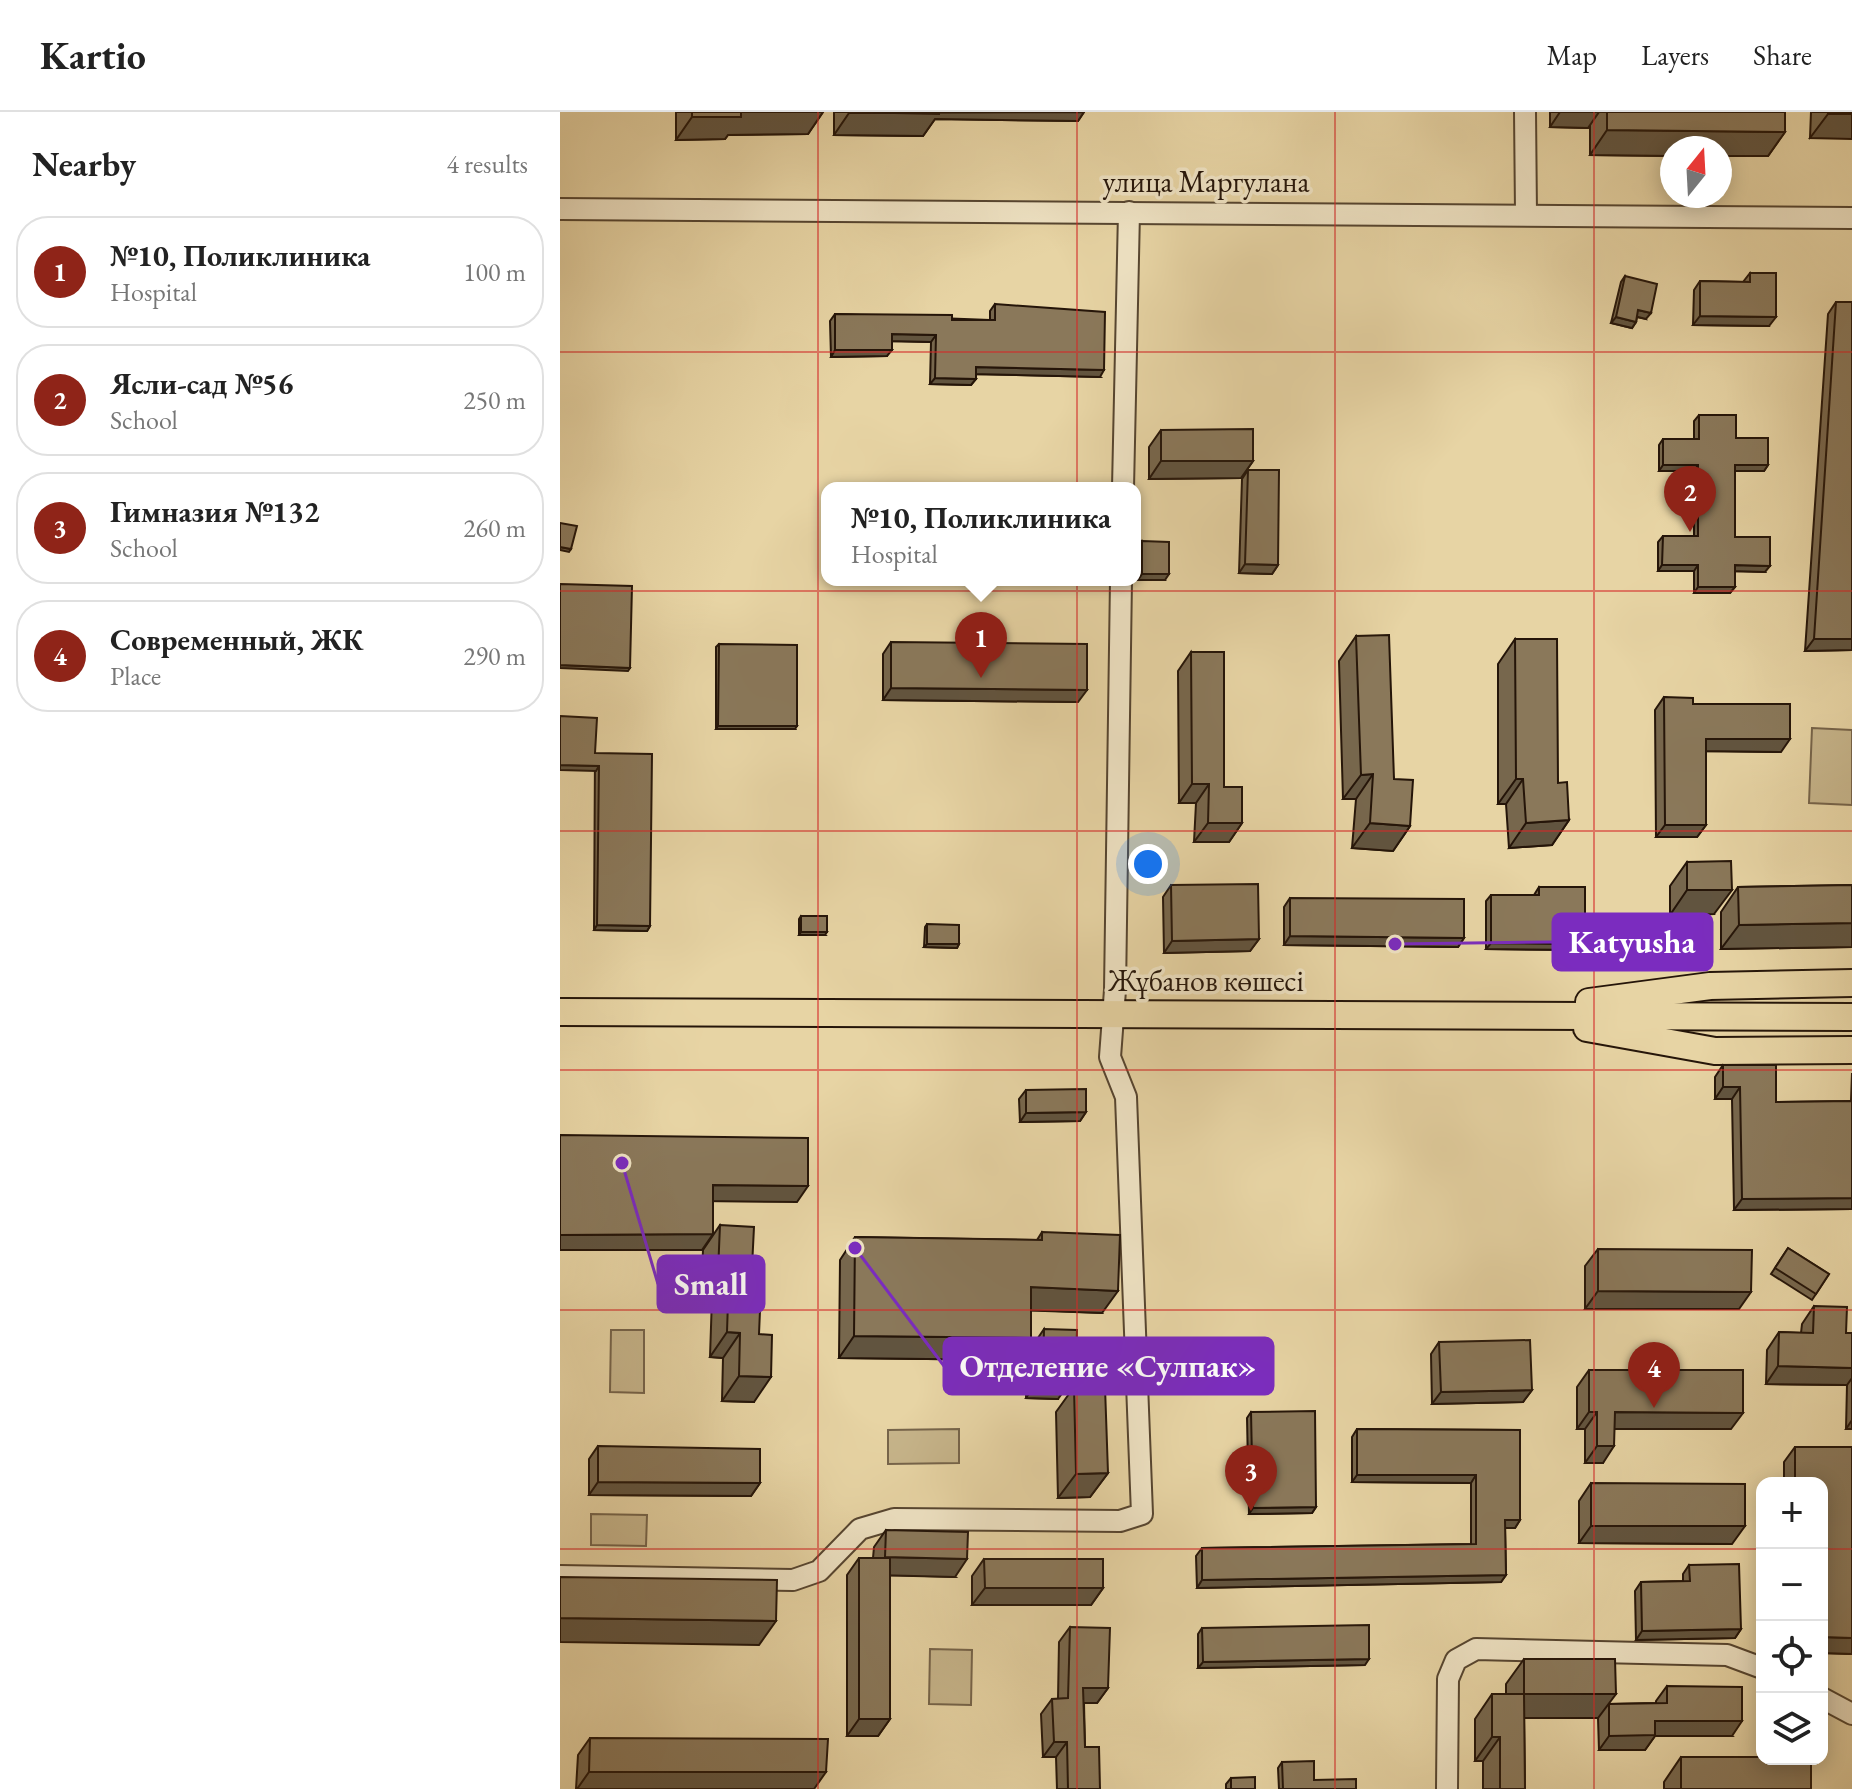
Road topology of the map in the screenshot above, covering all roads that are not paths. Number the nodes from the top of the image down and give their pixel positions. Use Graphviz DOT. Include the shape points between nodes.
graph roads {
  1 [pos="1525,112"];
  2 [pos="560,209"];
  3 [pos="1129,212"];
  4 [pos="1526,213"];
  5 [pos="1852,218"];
  6 [pos="1123,482"];
  7 [pos="1121,586"];
  8 [pos="1852,983"];
  9 [pos="560,1012"];
  10 [pos="1112,1013"];
  11 [pos="1508,1013"];
  12 [pos="1852,1017"];
  13 [pos="1852,1050"];
  14 [pos="560,1576"];
  15 [pos="1756,1666"];
  16 [pos="1828,1701"];
  17 [pos="1852,1714"];
  18 [pos="1447,1789"];
  1 -- 4 [label="street"];
  2 -- 3 [label="street, улица Маргулана"];
  3 -- 4 [label="street, улица Маргулана"];
  3 -- 6 [label="street"];
  4 -- 5 [label="street, улица Маргулана"];
  7 -- 10 [label="street"];
  8 -- 11 [label="main road" via="1710,986"];
  9 -- 10 [label="main road, Жұбанов көшесі"];
  10 -- 11 [label="main road, Жұбанов көшесі"];
  10 -- 14 [label="street" via="1110,1057 1126,1097 1142,1514 1120,1521 894,1519 860,1529 819,1571 793,1580"];
  11 -- 12 [label="main road, Жұбанов көшесі"];
  11 -- 13 [label="main road" via="1715,1051"];
  15 -- 18 [label="street" via="1727,1655 1476,1649 1456,1660 1448,1679"];
  16 -- 17 [label="street"];
}
